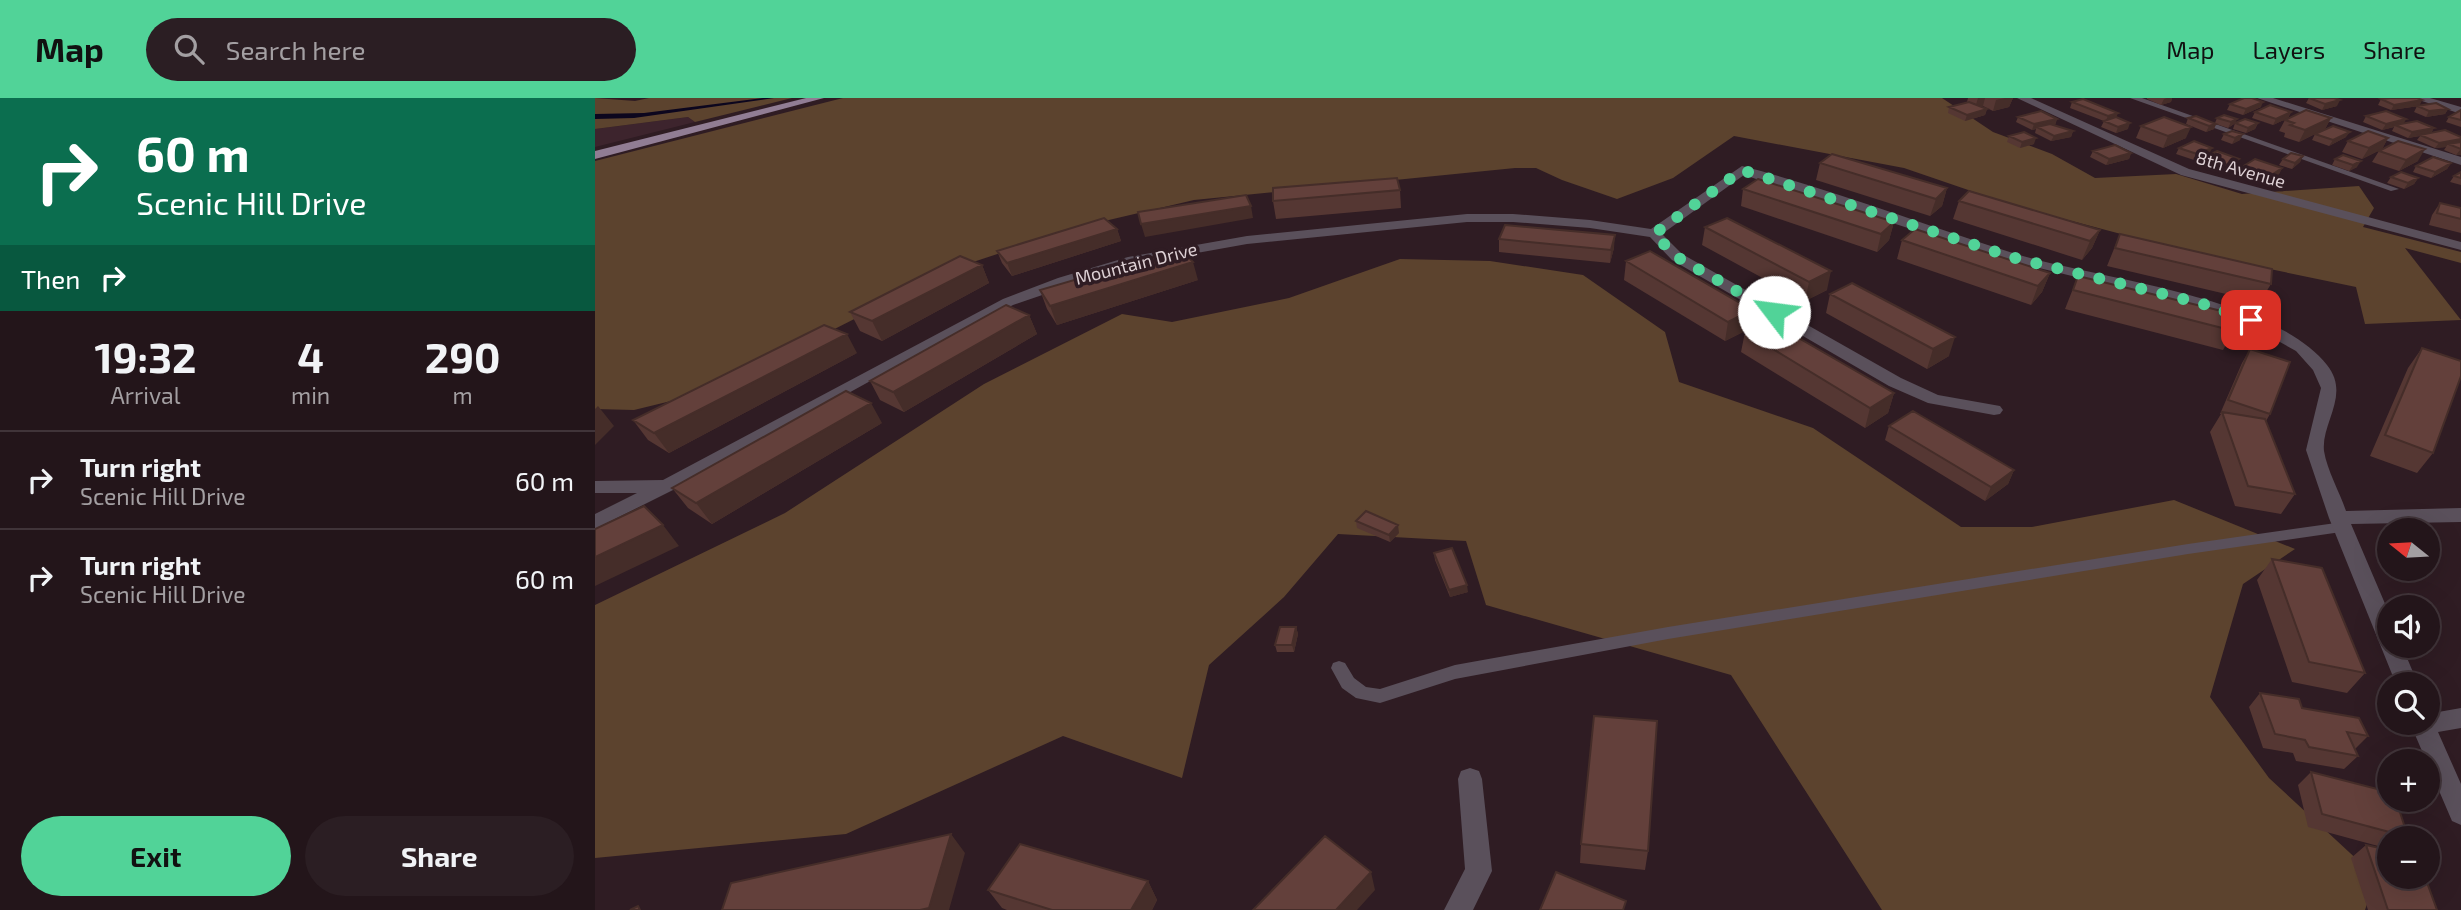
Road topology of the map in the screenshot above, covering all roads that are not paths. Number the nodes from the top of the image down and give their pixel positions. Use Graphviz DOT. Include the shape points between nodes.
graph roads {
  1 [pos="819,98"];
  2 [pos="2022,98"];
  3 [pos="2059,98"];
  4 [pos="2134,98"];
  5 [pos="2289,98"];
  6 [pos="2418,98"];
  7 [pos="2267,100"];
  8 [pos="2038,105"];
  9 [pos="2461,111"];
  10 [pos="595,155"];
  11 [pos="2461,161"];
  12 [pos="2394,189"];
  13 [pos="1654,234"];
  14 [pos="2461,246"];
  15 [pos="1994,410"];
  16 [pos="595,486"];
  17 [pos="666,486"];
  18 [pos="2461,515"];
  19 [pos="595,522"];
  20 [pos="2341,523"];
  21 [pos="2377,611"];
  22 [pos="1339,668"];
  23 [pos="2461,718"];
  24 [pos="2440,721"];
  25 [pos="2428,735"];
  26 [pos="1470,779"];
  27 [pos="2461,813"];
  28 [pos="1458,910"];
  1 -- 10 [label="main road"];
  2 -- 8 [label="street, 8th Avenue"];
  3 -- 8 [label="street"];
  4 -- 12 [label="lane"];
  5 -- 7 [label="street"];
  6 -- 9 [label="street"];
  7 -- 11 [label="street"];
  8 -- 14 [label="street, 8th Avenue" via="2185,172"];
  13 -- 15 [label="street" via="1677,257 1895,382 1934,399"];
  13 -- 17 [label="street, Mountain Drive" via="1590,224 1467,218 1248,240 1128,261 996,308"];
  13 -- 20 [label="street" via="1742,170 2015,258 2251,320 2302,348 2321,368 2329,387 2315,450"];
  16 -- 17 [label="street, Mountain Drive"];
  17 -- 19 [label="street, Mountain Drive"];
  18 -- 20 [label="street"];
  20 -- 21 [label="street"];
  20 -- 22 [label="lane" via="1455,672 1380,695 1362,693 1348,683"];
  23 -- 24 [label="street"];
  25 -- 27 [label="street"];
  26 -- 28 [label="street" via="1479,871"];
}
